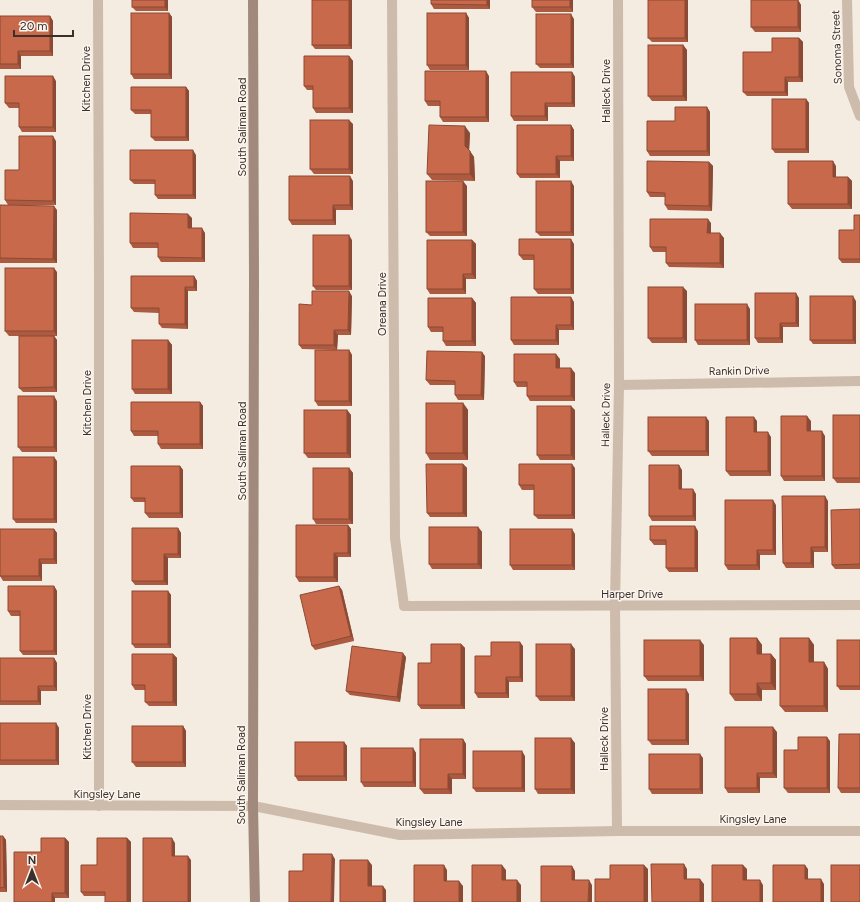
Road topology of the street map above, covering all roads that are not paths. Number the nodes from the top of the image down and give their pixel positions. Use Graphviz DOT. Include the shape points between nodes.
graph roads {
  1 [pos="98,0"];
  2 [pos="253,0"];
  3 [pos="392,0"];
  4 [pos="618,0"];
  5 [pos="847,0"];
  6 [pos="860,116"];
  7 [pos="860,381"];
  8 [pos="619,385"];
  9 [pos="404,606"];
  10 [pos="615,606"];
  11 [pos="860,606"];
  12 [pos="0,805"];
  13 [pos="99,806"];
  14 [pos="253,806"];
  15 [pos="616,831"];
  16 [pos="860,831"];
  17 [pos="254,902"];
  1 -- 13 [label="street, Kitchen Drive"];
  2 -- 14 [label="street, South Saliman Road"];
  3 -- 9 [label="street, Oreana Drive" via="395,538"];
  4 -- 8 [label="street, Halleck Drive"];
  5 -- 6 [label="street, Sonoma Street" via="849,87"];
  7 -- 8 [label="street, Rankin Drive"];
  8 -- 10 [label="street, Halleck Drive"];
  9 -- 10 [label="street, Harper Drive"];
  10 -- 11 [label="street, Harper Drive"];
  10 -- 15 [label="street, Halleck Drive"];
  12 -- 13 [label="street, Kingsley Lane"];
  13 -- 14 [label="street, Kingsley Lane"];
  14 -- 15 [label="street, Kingsley Lane" via="400,835"];
  14 -- 17 [label="street, South Saliman Road"];
  15 -- 16 [label="street, Kingsley Lane"];
}
